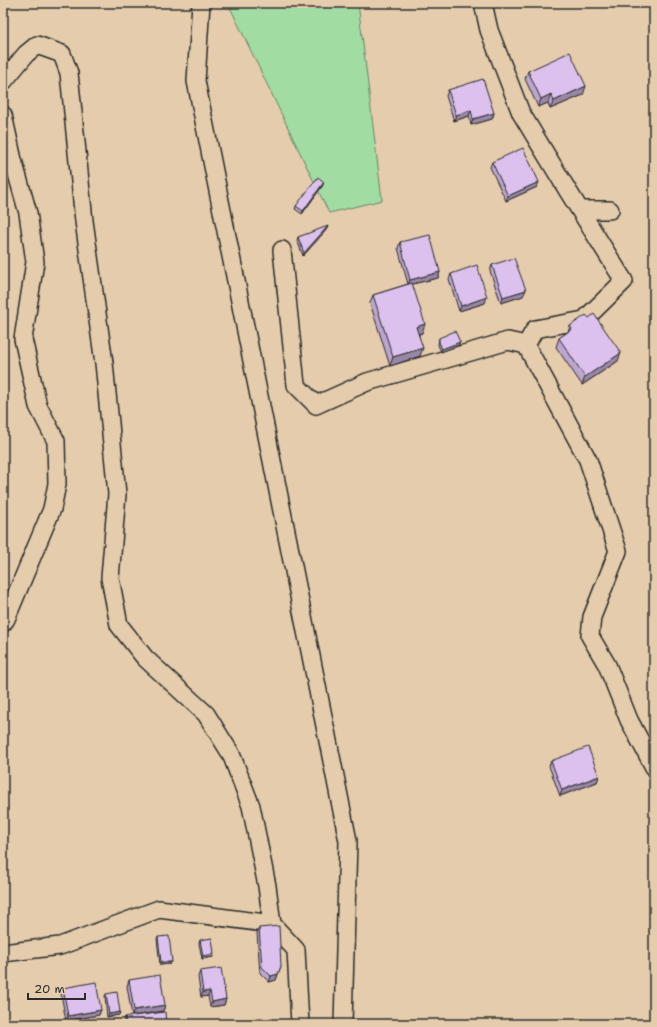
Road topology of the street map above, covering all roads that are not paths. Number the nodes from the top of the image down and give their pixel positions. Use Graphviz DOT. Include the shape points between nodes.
graph roads {
  1 [pos="201,3"];
  2 [pos="483,3"];
  3 [pos="3,82"];
  4 [pos="3,115"];
  5 [pos="580,210"];
  6 [pos="610,210"];
  7 [pos="282,250"];
  8 [pos="526,345"];
  9 [pos="3,623"];
  10 [pos="654,767"];
  11 [pos="272,924"];
  12 [pos="3,953"];
  13 [pos="300,1024"];
  14 [pos="343,1024"];
  1 -- 14 [label="street" via="196,81 348,841"];
  2 -- 5 [label="street" via="489,30 521,113"];
  3 -- 11 [label="street" via="26,54 38,45 62,54 69,73 117,494 110,578 119,625 145,658 206,714 231,754 251,806"];
  4 -- 9 [label="street" via="28,213 35,262 23,338 38,406 56,441 57,484 52,509"];
  5 -- 6 [label="street"];
  5 -- 8 [label="street" via="624,281 584,320 535,329"];
  7 -- 8 [label="street" via="296,385 316,405 368,382 508,341"];
  8 -- 10 [label="street" via="588,460 618,551 592,617 590,636 607,665 629,720"];
  11 -- 12 [label="street" via="159,909 60,946"];
  11 -- 13 [label="street" via="296,950"];
}
